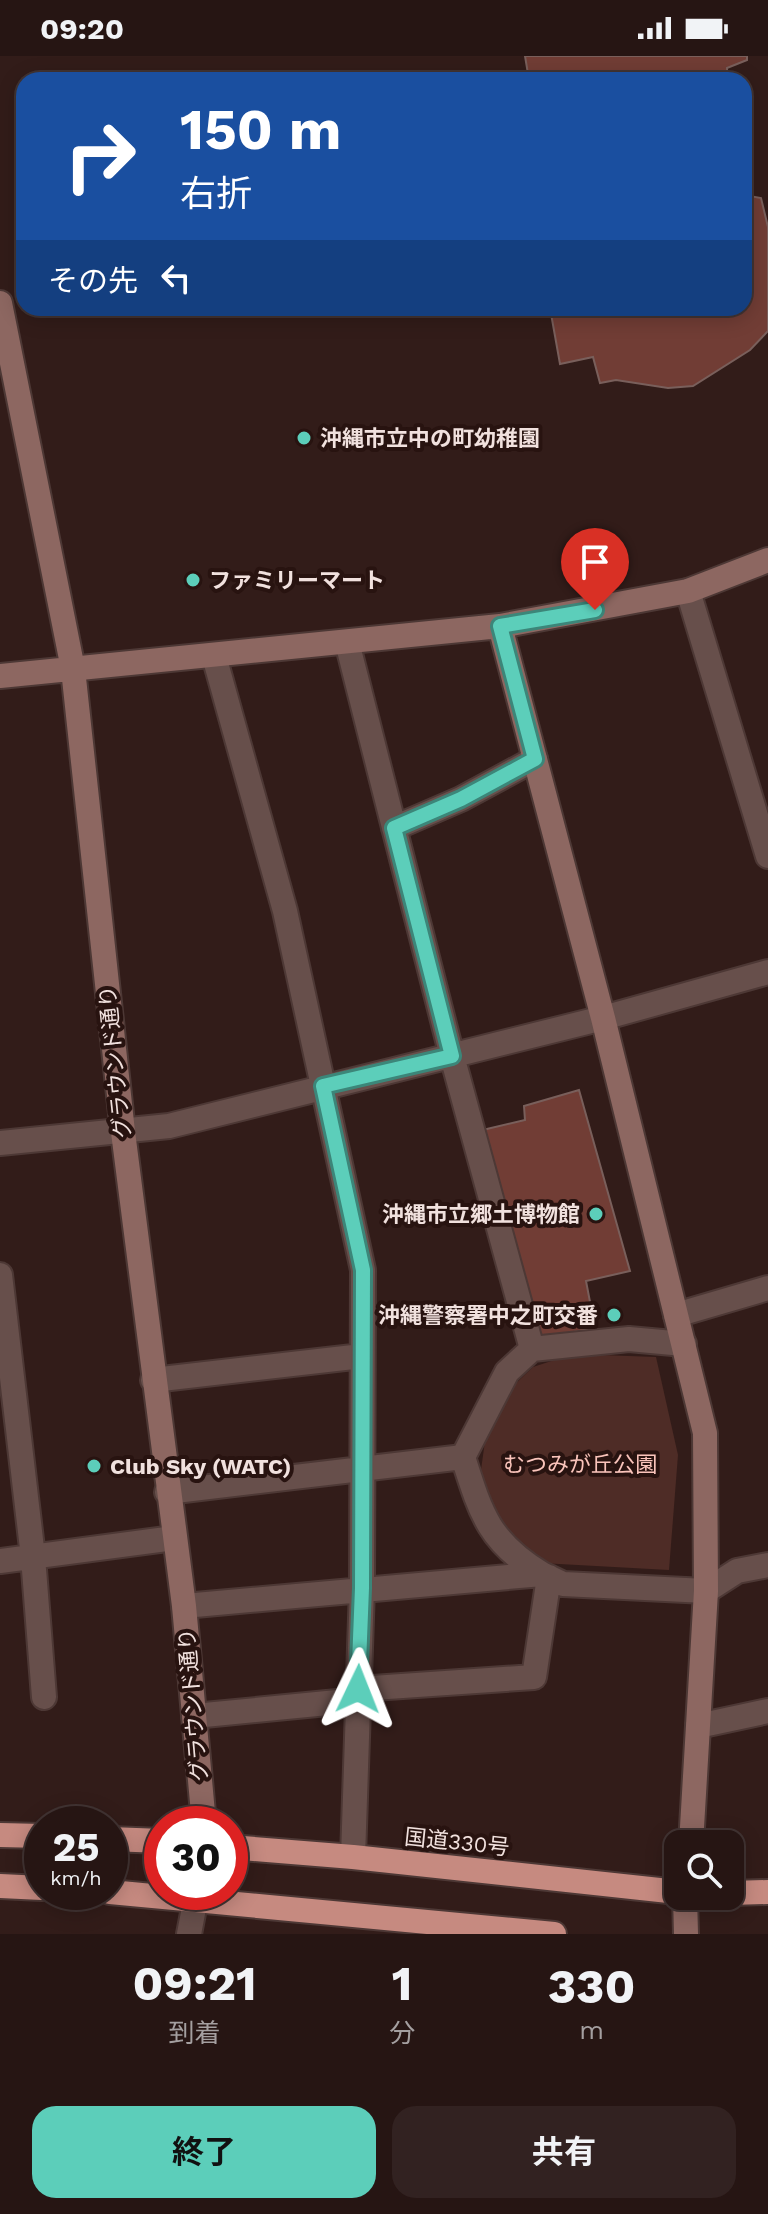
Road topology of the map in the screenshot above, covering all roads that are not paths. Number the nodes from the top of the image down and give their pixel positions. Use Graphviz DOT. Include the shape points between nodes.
graph roads {
  1 [pos="0,303"];
  2 [pos="768,560"];
  3 [pos="688,591"];
  4 [pos="500,626"];
  5 [pos="347,642"];
  6 [pos="214,656"];
  7 [pos="73,669"];
  8 [pos="0,676"];
  9 [pos="535,759"];
  10 [pos="394,828"];
  11 [pos="768,856"];
  12 [pos="768,972"];
  13 [pos="603,1018"];
  14 [pos="452,1056"];
  15 [pos="323,1086"];
  16 [pos="123,1132"];
  17 [pos="0,1143"];
  18 [pos="0,1275"];
  19 [pos="768,1288"];
  20 [pos="676,1315"];
  21 [pos="684,1344"];
  22 [pos="532,1349"];
  23 [pos="362,1356"];
  24 [pos="153,1380"];
  25 [pos="463,1457"];
  26 [pos="361,1467"];
  27 [pos="167,1492"];
  28 [pos="174,1538"];
  29 [pos="33,1557"];
  30 [pos="0,1561"];
  31 [pos="768,1565"];
  32 [pos="545,1576"];
  33 [pos="362,1588"];
  34 [pos="706,1591"];
  35 [pos="184,1606"];
  36 [pos="358,1695"];
  37 [pos="44,1697"];
  38 [pos="768,1711"];
  39 [pos="194,1716"];
  40 [pos="698,1726"];
  41 [pos="202,1806"];
  42 [pos="692,1830"];
  43 [pos="0,1835"];
  44 [pos="24,1836"];
  45 [pos="248,1848"];
  46 [pos="353,1857"];
  47 [pos="0,1886"];
  48 [pos="24,1887"];
  49 [pos="664,1890"];
  50 [pos="768,1892"];
  51 [pos="744,1893"];
  52 [pos="248,1901"];
  53 [pos="194,1910"];
  54 [pos="685,1910"];
  55 [pos="189,1934"];
  56 [pos="554,1934"];
  57 [pos="686,1934"];
  1 -- 7 [label="street, グラウンド通り"];
  2 -- 3 [label="street"];
  3 -- 4 [label="street"];
  3 -- 11 [label="street"];
  4 -- 5 [label="street"];
  4 -- 9 [label="street"];
  5 -- 6 [label="street"];
  5 -- 10 [label="street"];
  6 -- 7 [label="street"];
  6 -- 15 [label="street" via="285,911"];
  7 -- 8 [label="street"];
  7 -- 16 [label="street, グラウンド通り"];
  9 -- 10 [label="street"];
  9 -- 13 [label="street"];
  10 -- 14 [label="street"];
  12 -- 13 [label="street"];
  13 -- 14 [label="street"];
  13 -- 20 [label="street"];
  14 -- 15 [label="street"];
  14 -- 22 [label="street"];
  15 -- 16 [label="street" via="169,1126"];
  15 -- 23 [label="street" via="363,1270"];
  16 -- 17 [label="street"];
  16 -- 24 [label="street, グラウンド通り"];
  18 -- 29 [label="street"];
  19 -- 20 [label="street"];
  20 -- 21 [label="street"];
  21 -- 22 [label="street" via="629,1339"];
  21 -- 34 [label="street" via="705,1433"];
  22 -- 25 [label="street" via="507,1372"];
  23 -- 24 [label="street"];
  23 -- 26 [label="street"];
  24 -- 27 [label="street, グラウンド通り"];
  25 -- 26 [label="street"];
  25 -- 32 [label="street" via="490,1532 515,1558"];
  26 -- 27 [label="street"];
  26 -- 33 [label="street"];
  27 -- 28 [label="street, グラウンド通り"];
  28 -- 29 [label="street"];
  28 -- 35 [label="street, グラウンド通り"];
  29 -- 30 [label="street"];
  29 -- 37 [label="street"];
  31 -- 34 [label="street" via="737,1571"];
  32 -- 33 [label="street"];
  32 -- 34 [label="street" via="563,1584"];
  32 -- 36 [label="street" via="534,1677"];
  33 -- 35 [label="street"];
  33 -- 36 [label="street"];
  34 -- 40 [label="street"];
  35 -- 39 [label="street, グラウンド通り"];
  36 -- 39 [label="street"];
  36 -- 46 [label="street"];
  38 -- 40 [label="street"];
  39 -- 41 [label="street, グラウンド通り"];
  40 -- 42 [label="street"];
  43 -- 44 [label="highway"];
  45 -- 46 [label="highway, 国道330号"];
  46 -- 49 [label="highway, 国道330号"];
  47 -- 48 [label="highway"];
  50 -- 51 [label="highway"];
  52 -- 56 [label="highway"];
  53 -- 55 [label="street"];
  54 -- 57 [label="street"];
}
